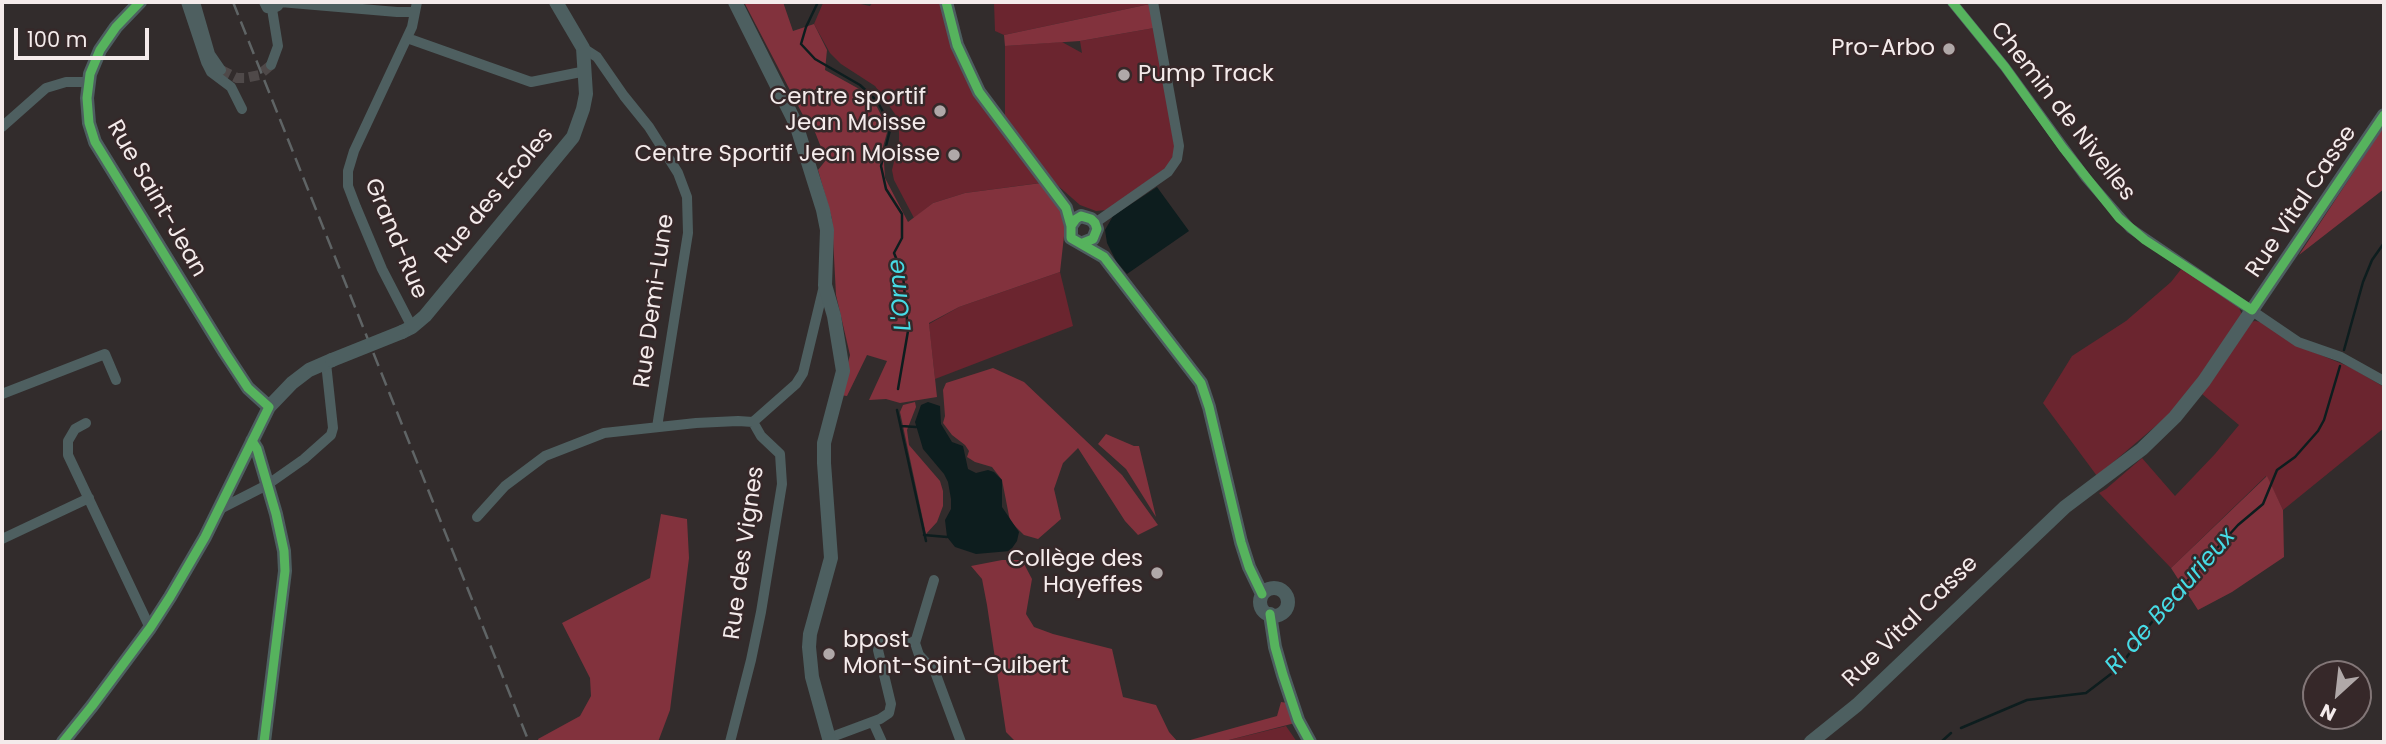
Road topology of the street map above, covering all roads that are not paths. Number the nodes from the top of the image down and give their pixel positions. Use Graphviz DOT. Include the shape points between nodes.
graph roads {
  1 [pos="140,2"];
  2 [pos="186,2"];
  3 [pos="195,2"];
  4 [pos="555,2"];
  5 [pos="735,2"];
  6 [pos="946,2"];
  7 [pos="1153,2"];
  8 [pos="1952,2"];
  9 [pos="272,4"];
  10 [pos="416,7"];
  11 [pos="408,38"];
  12 [pos="583,48"];
  13 [pos="271,65"];
  14 [pos="221,70"];
  15 [pos="586,71"];
  16 [pos="89,82"];
  17 [pos="242,109"];
  18 [pos="2384,115"];
  19 [pos="2,127"];
  20 [pos="1086,225"];
  21 [pos="1083,243"];
  22 [pos="1104,257"];
  23 [pos="825,285"];
  24 [pos="2252,310"];
  25 [pos="407,329"];
  26 [pos="329,362"];
  27 [pos="116,380"];
  28 [pos="2384,381"];
  29 [pos="2,394"];
  30 [pos="269,407"];
  31 [pos="753,422"];
  32 [pos="86,423"];
  33 [pos="657,427"];
  34 [pos="252,441"];
  35 [pos="267,485"];
  36 [pos="89,498"];
  37 [pos="218,511"];
  38 [pos="477,517"];
  39 [pos="2,528"];
  40 [pos="17,532"];
  41 [pos="2,539"];
  42 [pos="934,580"];
  43 [pos="1266,591"];
  44 [pos="1275,614"];
  45 [pos="150,628"];
  46 [pos="915,643"];
  47 [pos="873,722"];
  48 [pos="830,740"];
  49 [pos="63,742"];
  50 [pos="264,742"];
  51 [pos="730,742"];
  52 [pos="882,742"];
  53 [pos="961,742"];
  54 [pos="1310,742"];
  55 [pos="1811,742"];
  1 -- 16 [label="street, Rue Saint-Jean" via="100,50"];
  2 -- 17 [label="street" via="205,62 231,88"];
  3 -- 14 [label="street" via="211,54"];
  4 -- 12 [label="street, Rue des Ecoles"];
  5 -- 23 [label="street" via="796,124 813,173 827,230"];
  6 -- 20 [label="street" via="957,45 979,92 1066,208"];
  7 -- 20 [label="street" via="1179,146 1177,159 1168,172"];
  8 -- 24 [label="street, Chemin de Nivelles" via="2119,218"];
  9 -- 10 [label="street" via="397,12"];
  9 -- 13 [label="street" via="278,46"];
  10 -- 11 [label="street, Grand-Rue"];
  11 -- 15 [label="street" via="525,81"];
  11 -- 25 [label="street, Grand-Rue" via="348,171 348,186"];
  12 -- 15 [label="street, Rue des Ecoles"];
  12 -- 33 [label="street, Rue Demi-Lune" via="597,57 649,127 678,173 687,197 688,233"];
  15 -- 25 [label="street, Rue des Ecoles" via="583,109 571,141 430,310"];
  16 -- 19 [label="street" via="46,88"];
  16 -- 30 [label="street, Rue Saint-Jean" via="89,123 95,142 225,353 248,388"];
  18 -- 24 [label="street, Rue Vital Casse"];
  20 -- 21 [label="street" via="1091,241"];
  20 -- 21 [label="street" via="1071,238"];
  20 -- 22 [label="street"];
  21 -- 22 [label="street"];
  22 -- 43 [label="street" via="1202,383 1238,532 1249,567"];
  23 -- 31 [label="street" via="803,373"];
  23 -- 48 [label="street" via="843,372 824,443 831,558 809,647 812,677"];
  24 -- 28 [label="street, Chemin de Nivelles" via="2298,342 2341,357"];
  24 -- 55 [label="street, Rue Vital Casse" via="2204,381 2160,432 2066,507 1857,705"];
  25 -- 26 [label="street, Rue des Ecoles, bridge"];
  26 -- 30 [label="street, Rue des Ecoles" via="309,370"];
  26 -- 35 [label="street" via="331,435"];
  27 -- 29 [label="street" via="105,354"];
  30 -- 34 [label="street, Rue des Ecoles"];
  31 -- 33 [label="street"];
  31 -- 51 [label="street, Rue des Vignes" via="780,454 782,484 761,612"];
  32 -- 36 [label="street" via="75,429 68,441 68,455"];
  33 -- 38 [label="street" via="604,433 545,456 505,486"];
  34 -- 35 [label="street"];
  34 -- 37 [label="street, Rue des Ecoles"];
  35 -- 37 [label="street"];
  35 -- 50 [label="street" via="285,571"];
  36 -- 40 [label="street"];
  36 -- 45 [label="street"];
  37 -- 45 [label="street, Rue des Ecoles"];
  39 -- 40 [label="street"];
  40 -- 41 [label="street"];
  42 -- 46 [label="street"];
  43 -- 44 [label="street" via="1260,605"];
  43 -- 44 [label="street" via="1281,590 1286,596 1286,609"];
  44 -- 54 [label="street" via="1273,634 1283,675"];
  45 -- 49 [label="street, Rue des Ecoles"];
  46 -- 47 [label="street" via="893,637 880,644 891,708"];
  46 -- 53 [label="street" via="919,655 935,672"];
  47 -- 48 [label="street"];
  47 -- 52 [label="street"];
}
